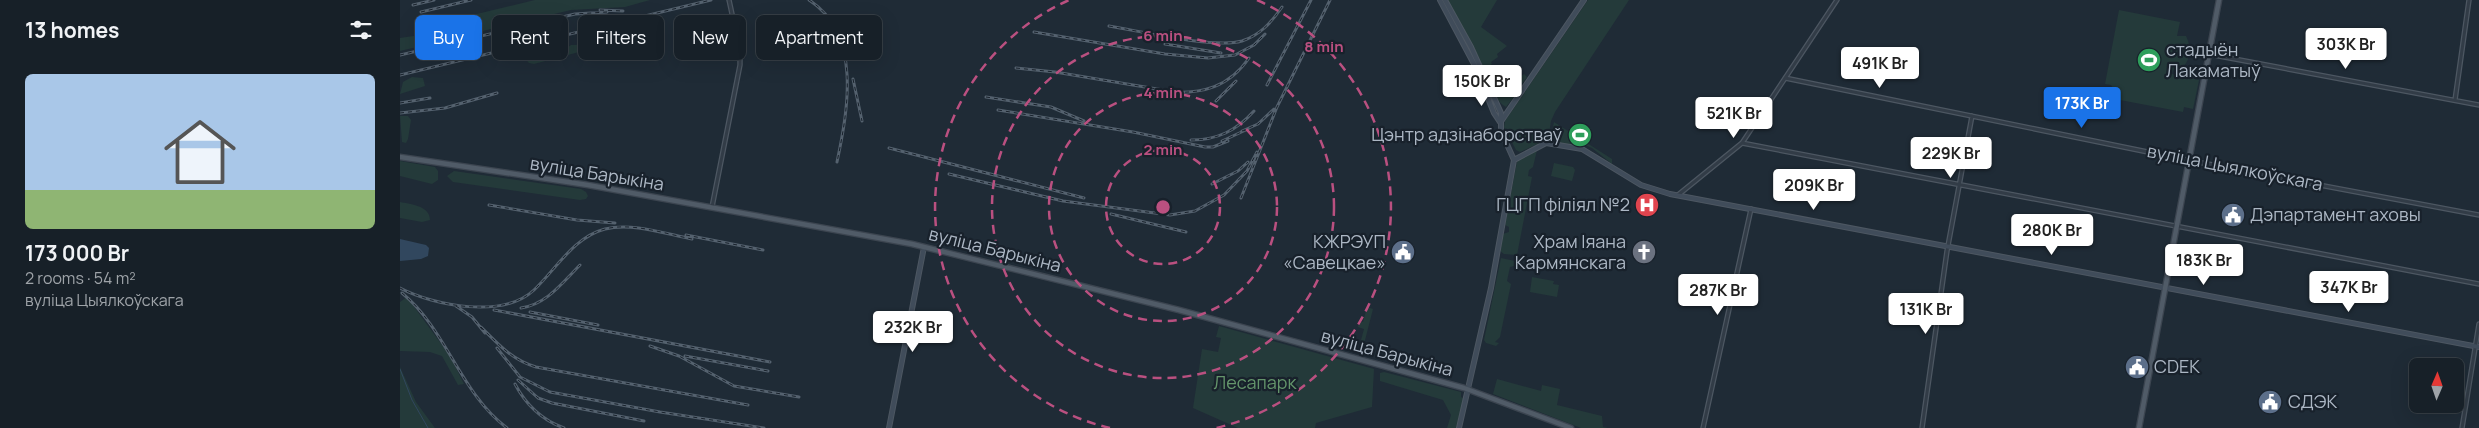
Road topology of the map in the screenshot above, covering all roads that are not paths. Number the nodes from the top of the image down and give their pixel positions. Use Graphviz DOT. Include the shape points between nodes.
graph roads {
  1 [pos="729,0"];
  2 [pos="1440,0"];
  3 [pos="1445,0"];
  4 [pos="1584,0"];
  5 [pos="1838,0"];
  6 [pos="2219,0"];
  7 [pos="2469,0"];
  8 [pos="2208,54"];
  9 [pos="1785,78"];
  10 [pos="2455,100"];
  11 [pos="2479,105"];
  12 [pos="1498,110"];
  13 [pos="1508,111"];
  14 [pos="1972,116"];
  15 [pos="1500,122"];
  16 [pos="1742,143"];
  17 [pos="400,157"];
  18 [pos="1514,160"];
  19 [pos="2189,160"];
  20 [pos="1959,185"];
  21 [pos="1678,195"];
  22 [pos="712,207"];
  23 [pos="1751,208"];
  24 [pos="2479,215"];
  25 [pos="2177,228"];
  26 [pos="1948,246"];
  27 [pos="924,247"];
  28 [pos="2479,284"];
  29 [pos="2166,288"];
  30 [pos="2479,324"];
  31 [pos="2478,347"];
  32 [pos="1469,390"];
  33 [pos="889,428"];
  34 [pos="1459,428"];
  35 [pos="1570,428"];
  36 [pos="1703,428"];
  37 [pos="1922,428"];
  38 [pos="2139,428"];
  39 [pos="2462,428"];
  1 -- 22 [label="street" via="740,65"];
  2 -- 15 [label="main road" via="1467,48"];
  3 -- 12 [label="main road"];
  4 -- 13 [label="main road"];
  5 -- 9 [label="street"];
  6 -- 8 [label="main road"];
  7 -- 10 [label="street"];
  8 -- 10 [label="street"];
  8 -- 19 [label="main road"];
  9 -- 14 [label="street, вуліца Цыялкоўскага"];
  9 -- 16 [label="street"];
  10 -- 11 [label="street"];
  12 -- 13 [label="main road"];
  12 -- 15 [label="main road" via="1501,112"];
  13 -- 15 [label="main road"];
  14 -- 19 [label="street, вуліца Цыялкоўскага"];
  14 -- 20 [label="street"];
  15 -- 18 [label="main road" via="1501,133"];
  16 -- 20 [label="street"];
  16 -- 21 [label="street"];
  17 -- 22 [label="main road, вуліца Барыкіна"];
  18 -- 21 [label="main road" via="1546,142 1582,148 1648,188"];
  18 -- 32 [label="main road"];
  19 -- 24 [label="street, вуліца Цыялкоўскага"];
  19 -- 25 [label="main road"];
  20 -- 25 [label="street"];
  20 -- 26 [label="street"];
  21 -- 23 [label="main road"];
  22 -- 27 [label="main road, вуліца Барыкіна"];
  23 -- 26 [label="main road"];
  23 -- 36 [label="street"];
  25 -- 28 [label="street"];
  25 -- 29 [label="main road"];
  26 -- 29 [label="main road"];
  26 -- 37 [label="street"];
  27 -- 32 [label="main road, вуліца Барыкіна" via="1179,310"];
  27 -- 33 [label="main road"];
  29 -- 31 [label="main road"];
  29 -- 38 [label="main road"];
  30 -- 31 [label="street"];
  31 -- 39 [label="street"];
  32 -- 34 [label="main road"];
  32 -- 35 [label="main road, вуліца Барыкіна"];
}
